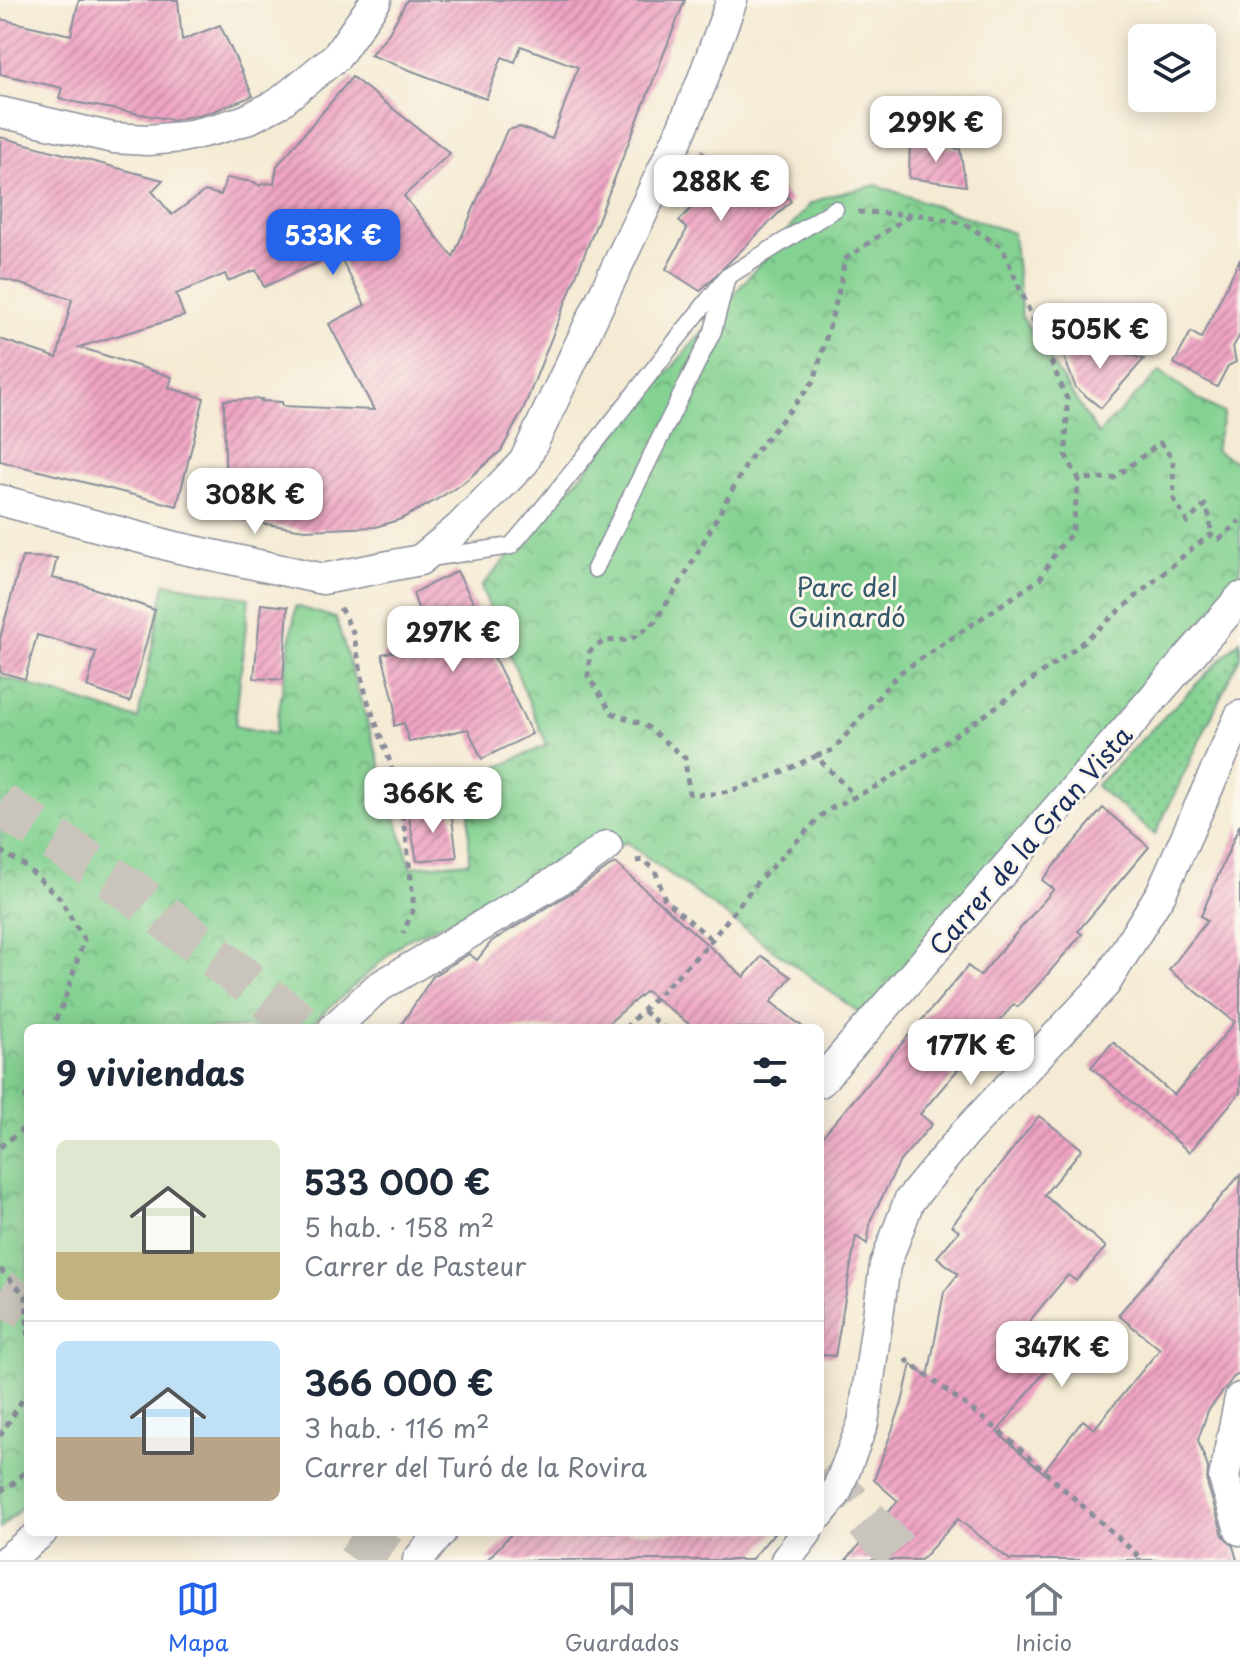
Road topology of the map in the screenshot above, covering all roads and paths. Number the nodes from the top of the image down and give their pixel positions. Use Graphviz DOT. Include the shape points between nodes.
graph roads {
  1 [pos="376,0"];
  2 [pos="732,0"];
  3 [pos="0,112"];
  4 [pos="835,209"];
  5 [pos="910,215"];
  6 [pos="727,277"];
  7 [pos="1079,479"];
  8 [pos="0,500"];
  9 [pos="1240,521"];
  10 [pos="1211,535"];
  11 [pos="420,560"];
  12 [pos="595,569"];
  13 [pos="323,579"];
  14 [pos="1240,598"];
  15 [pos="1240,716"];
  16 [pos="816,756"];
  17 [pos="850,791"];
  18 [pos="0,851"];
  19 [pos="616,855"];
  20 [pos="402,934"];
  21 [pos="711,939"];
  22 [pos="643,1011"];
  23 [pos="54,1024"];
  24 [pos="338,1024"];
  25 [pos="629,1024"];
  26 [pos="659,1024"];
  27 [pos="824,1077"];
  28 [pos="24,1128"];
  29 [pos="0,1147"];
  30 [pos="0,1269"];
  31 [pos="24,1294"];
  32 [pos="901,1355"];
  33 [pos="24,1397"];
  34 [pos="1240,1398"];
  35 [pos="0,1436"];
  36 [pos="24,1472"];
  37 [pos="0,1491"];
  38 [pos="824,1509"];
  39 [pos="1240,1530"];
  40 [pos="37,1536"];
  41 [pos="438,1536"];
  42 [pos="804,1536"];
  43 [pos="7,1560"];
  44 [pos="418,1560"];
  45 [pos="786,1560"];
  46 [pos="1143,1560"];
  1 -- 3 [label="street" via="337,56 279,103 216,129 182,137 113,138"];
  2 -- 11 [label="street" via="678,138 524,462"];
  4 -- 5 [label="path"];
  4 -- 6 [label="lane"];
  5 -- 7 [label="path" via="965,224 1002,247 1067,399 1066,456"];
  5 -- 16 [label="path" via="845,259 814,381 749,460 654,623 630,640 604,641 590,651 588,676 612,713 645,725 685,758 689,793 705,797"];
  6 -- 11 [label="lane" via="511,546"];
  6 -- 12 [label="lane" via="713,331"];
  7 -- 10 [label="path" via="1114,478 1160,443 1173,459 1174,499 1187,522 1205,505"];
  7 -- 16 [label="path" via="1072,533 1040,579 898,674 833,750"];
  8 -- 13 [label="street" via="175,547"];
  9 -- 10 [label="path" via="1219,539"];
  10 -- 21 [label="path" via="1077,647 982,717 883,783 826,811"];
  11 -- 13 [label="street"];
  13 -- 20 [label="path" via="353,632 366,696 390,762 414,908"];
  14 -- 27 [label="street, Carrer de la Gran Vista"];
  15 -- 38 [label="street" via="1161,893 1105,984 909,1201 885,1265 863,1423 836,1493"];
  16 -- 17 [label="path"];
  18 -- 23 [label="path" via="59,897 84,940"];
  19 -- 21 [label="path" via="643,860 655,870 665,900"];
  19 -- 24 [label="street" via="567,875 377,988"];
  21 -- 22 [label="path"];
  22 -- 25 [label="path"];
  22 -- 26 [label="path"];
  28 -- 29 [label="path"];
  30 -- 31 [label="path"];
  32 -- 46 [label="path" via="997,1429"];
  33 -- 35 [label="path"];
  34 -- 39 [label="street" via="1224,1478"];
  36 -- 37 [label="path"];
  40 -- 43 [label="street"];
  41 -- 44 [label="street"];
  42 -- 45 [label="street"];
}
